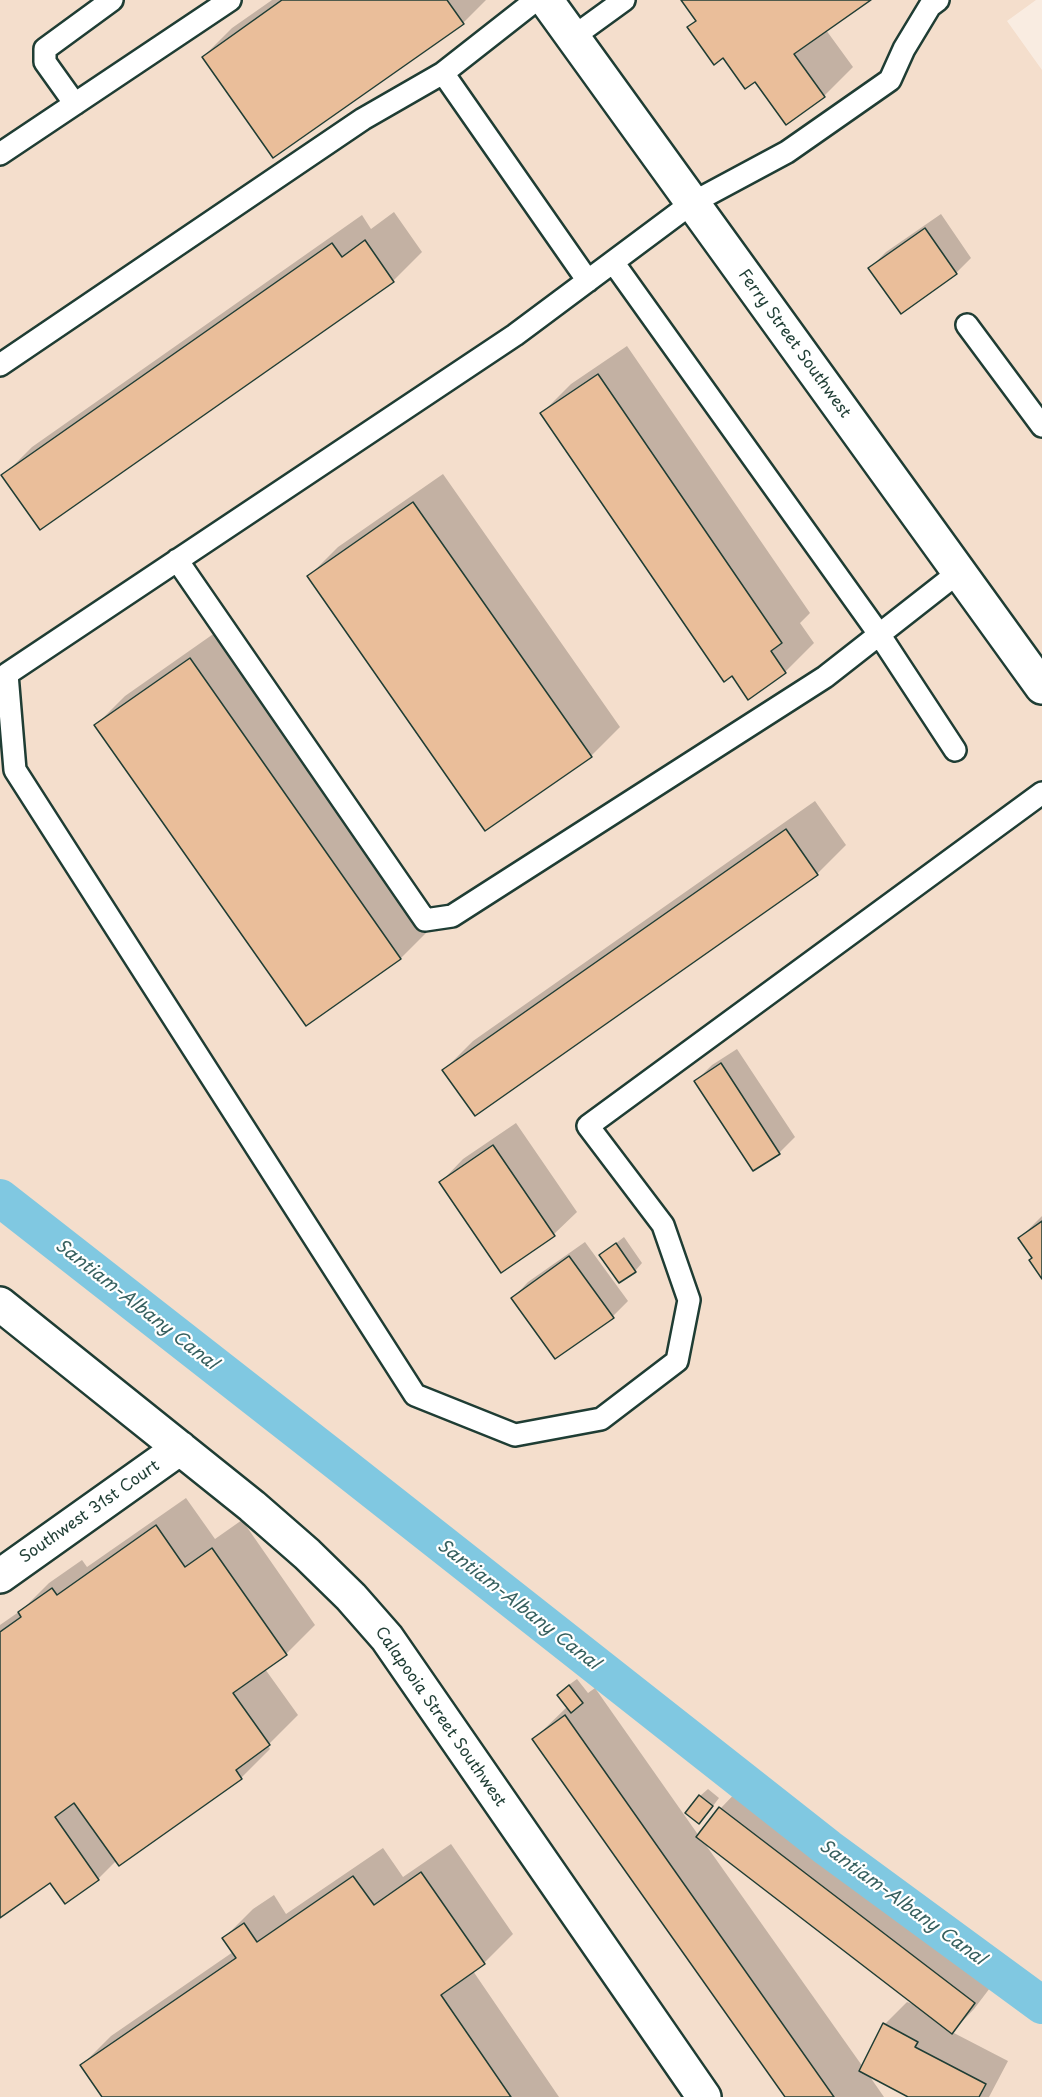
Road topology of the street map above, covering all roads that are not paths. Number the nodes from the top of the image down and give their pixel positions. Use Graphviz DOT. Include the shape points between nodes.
graph roads {
  1 [pos="112,0"];
  2 [pos="230,0"];
  3 [pos="536,0"];
  4 [pos="546,0"];
  5 [pos="624,0"];
  6 [pos="938,0"];
  7 [pos="573,37"];
  8 [pos="443,73"];
  9 [pos="75,104"];
  10 [pos="0,154"];
  11 [pos="692,203"];
  12 [pos="613,262"];
  13 [pos="588,281"];
  14 [pos="967,325"];
  15 [pos="0,365"];
  16 [pos="1042,426"];
  17 [pos="177,560"];
  18 [pos="959,572"];
  19 [pos="879,634"];
  20 [pos="1037,668"];
  21 [pos="955,750"];
  22 [pos="1042,793"];
  23 [pos="0,1304"];
  24 [pos="180,1448"];
  25 [pos="0,1576"];
  26 [pos="704,2097"];
  1 -- 9 [label="lane" via="45,49 45,62"];
  2 -- 9 [label="lane"];
  3 -- 8 [label="lane"];
  4 -- 7 [label="street, Ferry Street Southwest"];
  5 -- 7 [label="lane"];
  6 -- 11 [label="lane" via="930,6 904,49 890,80 787,152"];
  7 -- 11 [label="street, Ferry Street Southwest"];
  8 -- 13 [label="lane"];
  8 -- 15 [label="lane" via="363,119"];
  9 -- 10 [label="lane"];
  11 -- 12 [label="lane"];
  11 -- 18 [label="street, Ferry Street Southwest"];
  12 -- 13 [label="lane"];
  12 -- 19 [label="lane"];
  13 -- 17 [label="lane" via="515,335"];
  14 -- 16 [label="lane"];
  17 -- 19 [label="lane" via="425,920 452,916 825,677"];
  17 -- 22 [label="lane" via="7,674 15,770 415,1395 515,1435 601,1419 677,1361 689,1300 663,1225 588,1126"];
  18 -- 19 [label="lane"];
  18 -- 20 [label="street, Ferry Street Southwest"];
  19 -- 21 [label="lane"];
  23 -- 24 [label="street, Calapooia Street Southwest"];
  24 -- 25 [label="street, Southwest 31st Court"];
  24 -- 26 [label="street, Calapooia Street Southwest" via="307,1554 387,1638"];
}
